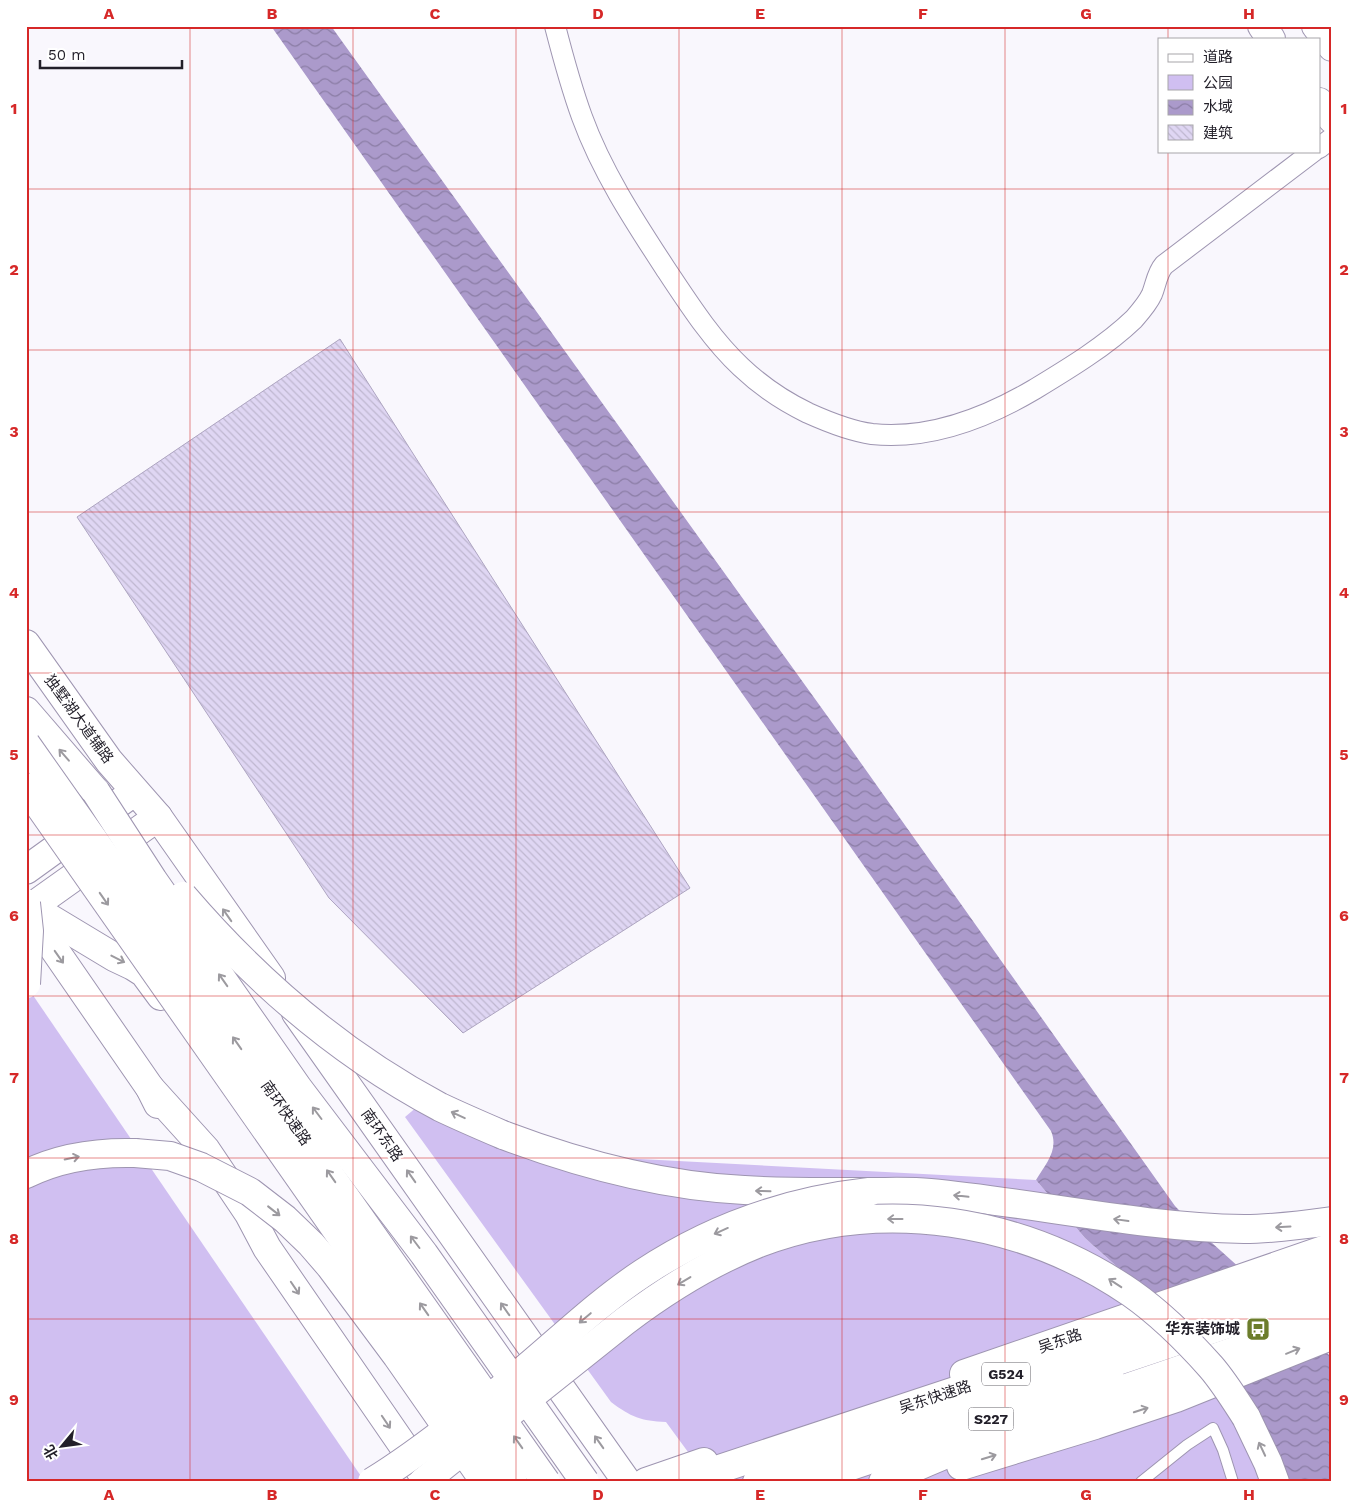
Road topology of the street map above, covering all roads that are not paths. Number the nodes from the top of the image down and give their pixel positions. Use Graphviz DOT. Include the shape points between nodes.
graph roads {
  1 [pos="555,26"];
  2 [pos="1262,26"];
  3 [pos="1316,26"];
  4 [pos="1270,38"];
  5 [pos="1332,47"];
  6 [pos="1320,103"];
  7 [pos="1332,119"];
  8 [pos="1332,138"];
  9 [pos="1320,147"];
  10 [pos="1313,152"];
  11 [pos="26,644"];
  12 [pos="26,711"];
  13 [pos="26,744"];
  14 [pos="26,787"];
  15 [pos="96,792"];
  16 [pos="134,792"];
  17 [pos="158,817"];
  18 [pos="26,870"];
  19 [pos="28,905"];
  20 [pos="26,984"];
  21 [pos="26,1174"];
  22 [pos="869,1192"];
  23 [pos="1332,1221"];
  24 [pos="1332,1247"];
  25 [pos="1332,1263"];
  26 [pos="1328,1304"];
  27 [pos="1332,1336"];
  28 [pos="372,1482"];
  29 [pos="423,1482"];
  30 [pos="427,1482"];
  31 [pos="485,1482"];
  32 [pos="499,1482"];
  33 [pos="513,1482"];
  34 [pos="546,1482"];
  35 [pos="585,1482"];
  36 [pos="627,1482"];
  37 [pos="646,1482"];
  38 [pos="680,1482"];
  39 [pos="757,1482"];
  40 [pos="803,1482"];
  41 [pos="883,1482"];
  42 [pos="908,1482"];
  43 [pos="1142,1482"];
  44 [pos="1233,1482"];
  45 [pos="1275,1482"];
  1 -- 10 [label="street" via="582,119 602,162 662,264 718,342 741,367 783,400 830,422 872,434 913,434 969,421 1002,408 1087,356 1132,320 1147,303 1164,265"];
  2 -- 4 [label="main road"];
  3 -- 5 [label="main road"];
  6 -- 7 [label="main road"];
  8 -- 9 [label="street"];
  11 -- 16 [label="main road, 独墅湖大道辅路"];
  15 -- 12 [label="main road, one-way"];
  34 -- 13 [label="main road, 南环快速路, one-way, bridge"];
  14 -- 33 [label="main road, 南环快速路, one-way, bridge"];
  22 -- 15 [label="main road, one-way, bridge" via="744,1190 615,1171 518,1141 440,1106 383,1073 275,991 221,940"];
  35 -- 15 [label="main road, one-way, bridge" via="424,1254 298,1088 153,880"];
  16 -- 17 [label="main road, 南环东路"];
  16 -- 18 [label="main road"];
  17 -- 19 [label="main road"];
  36 -- 17 [label="main road, 南环东路, one-way"];
  19 -- 20 [label="main road, bridge"];
  19 -- 30 [label="main road, one-way" via="222,1202 267,1248"];
  19 -- 32 [label="main road, one-way" via="144,974"];
  21 -- 31 [label="main road, one-way, bridge" via="82,1156 135,1153 170,1156 201,1167 250,1192 284,1219 330,1266"];
  23 -- 22 [label="main road, one-way" via="1245,1229 1128,1221 977,1198 916,1192"];
  22 -- 28 [label="main road, one-way, bridge" via="782,1208 680,1251 624,1287 512,1380"];
  24 -- 37 [label="main road, 吴东路"];
  25 -- 38 [label="main road, 吴东快速路 / G524"];
  26 -- 39 [label="main road, 吴东快速路 / G524"];
  26 -- 40 [label="main road, S227"];
  26 -- 41 [label="main road" via="1287,1333 1057,1412 938,1457"];
  42 -- 27 [label="main road, one-way" via="1176,1398"];
  45 -- 29 [label="main road, one-way, bridge" via="1246,1417 1212,1369 1175,1330 1132,1294 1084,1265 1024,1240 979,1227 896,1219 840,1223 785,1234 689,1277 625,1321"];
  43 -- 44 [label="lane" via="1213,1428"];
}
